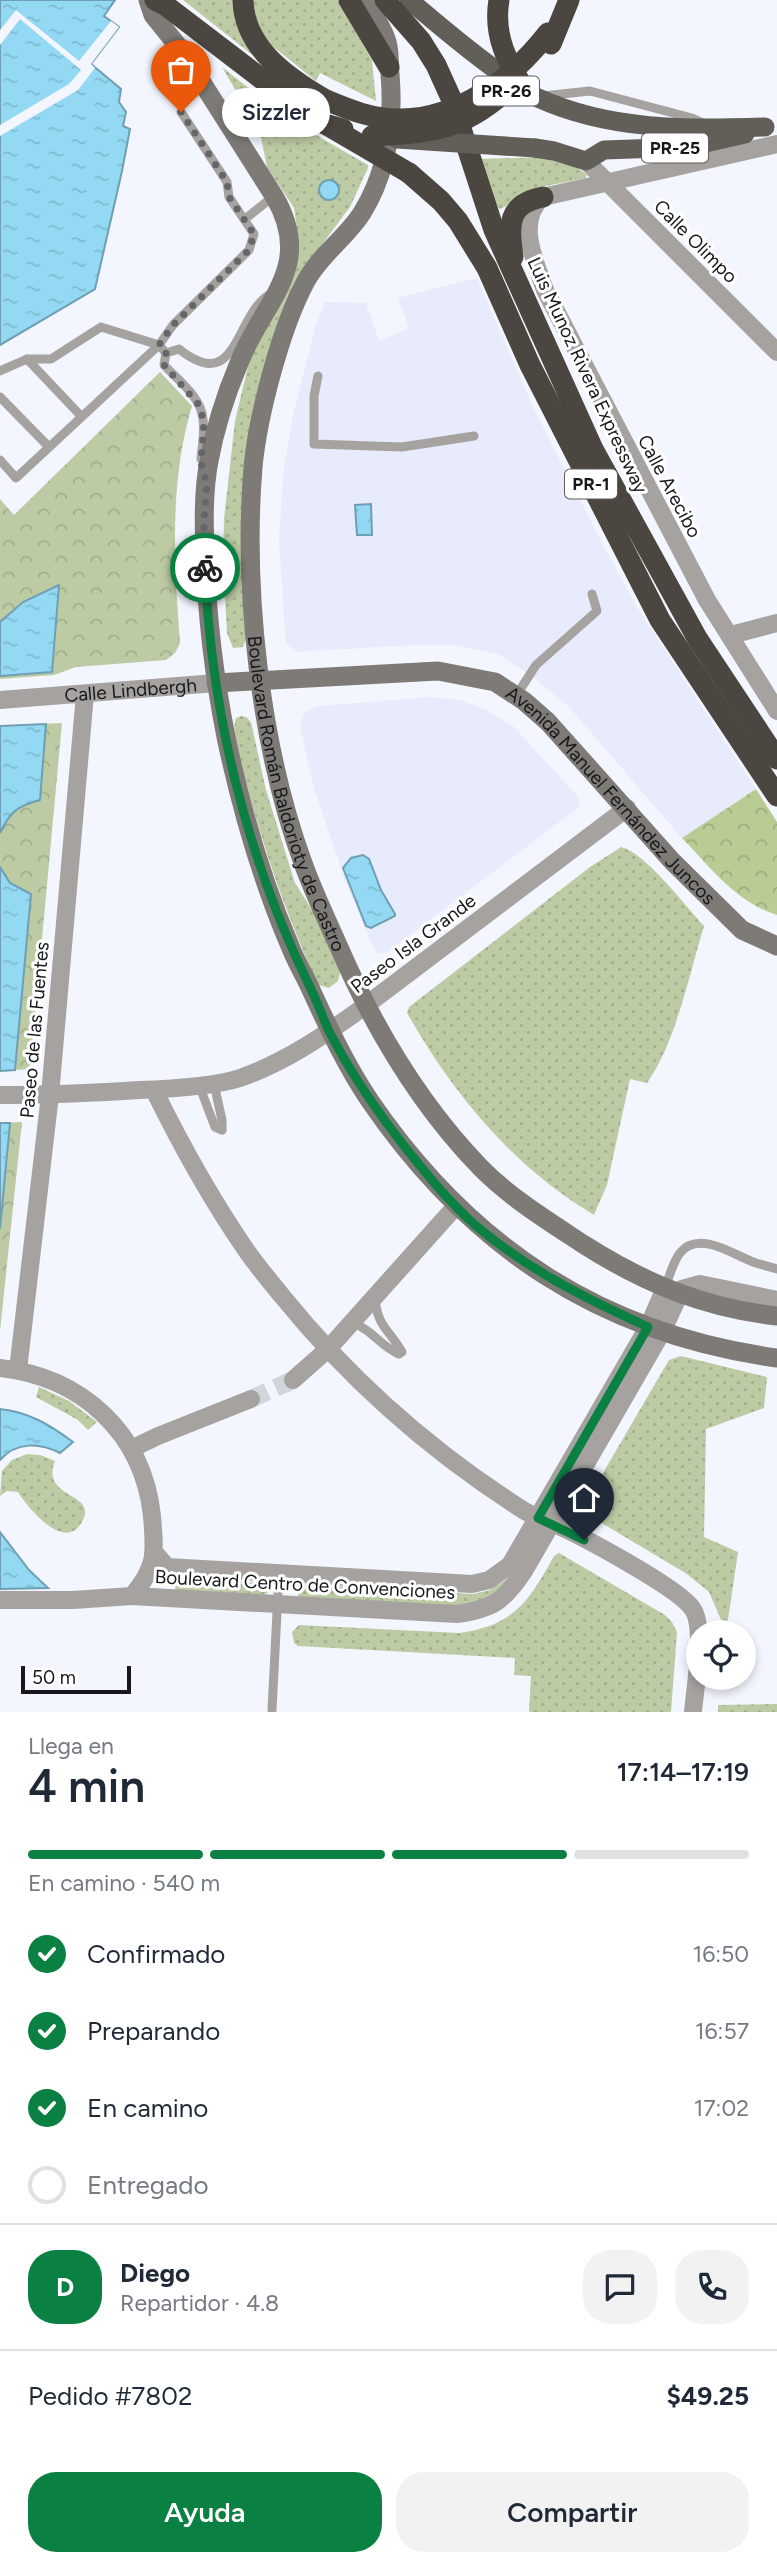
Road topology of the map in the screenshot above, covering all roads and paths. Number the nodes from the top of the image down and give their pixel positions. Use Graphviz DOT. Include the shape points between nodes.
graph roads {
  1 [pos="148,0"];
  2 [pos="155,0"];
  3 [pos="243,0"];
  4 [pos="349,0"];
  5 [pos="364,0"];
  6 [pos="385,0"];
  7 [pos="409,0"];
  8 [pos="499,0"];
  9 [pos="567,5"];
  10 [pos="550,38"];
  11 [pos="389,67"];
  12 [pos="532,95"];
  13 [pos="181,112"];
  14 [pos="325,124"];
  15 [pos="771,125"];
  16 [pos="710,127"];
  17 [pos="372,136"];
  18 [pos="777,144"];
  19 [pos="586,161"];
  20 [pos="608,183"];
  21 [pos="274,196"];
  22 [pos="543,197"];
  23 [pos="245,219"];
  24 [pos="515,277"];
  25 [pos="278,290"];
  26 [pos="163,349"];
  27 [pos="777,352"];
  28 [pos="27,359"];
  29 [pos="0,371"];
  30 [pos="318,376"];
  31 [pos="0,397"];
  32 [pos="81,416"];
  33 [pos="474,436"];
  34 [pos="49,447"];
  35 [pos="0,460"];
  36 [pos="207,484"];
  37 [pos="592,594"];
  38 [pos="777,623"];
  39 [pos="731,635"];
  40 [pos="262,682"];
  41 [pos="216,683"];
  42 [pos="85,694"];
  43 [pos="516,696"];
  44 [pos="0,700"];
  45 [pos="777,711"];
  46 [pos="777,759"];
  47 [pos="777,796"];
  48 [pos="626,808"];
  49 [pos="777,946"];
  50 [pos="365,1006"];
  51 [pos="330,1031"];
  52 [pos="154,1090"];
  53 [pos="0,1095"];
  54 [pos="50,1095"];
  55 [pos="456,1206"];
  56 [pos="777,1269"];
  57 [pos="672,1290"];
  58 [pos="375,1296"];
  59 [pos="777,1300"];
  60 [pos="777,1316"];
  61 [pos="351,1323"];
  62 [pos="655,1330"];
  63 [pos="328,1349"];
  64 [pos="777,1358"];
  65 [pos="9,1369"];
  66 [pos="293,1380"];
  67 [pos="251,1399"];
  68 [pos="131,1450"];
  69 [pos="545,1520"];
  70 [pos="154,1552"];
  71 [pos="279,1573"];
  72 [pos="132,1596"];
  73 [pos="0,1600"];
  74 [pos="277,1604"];
  75 [pos="272,1710"];
  76 [pos="693,1712"];
  1 -- 21 [label="main road" via="153,15 182,51"];
  2 -- 14 [label="highway, PR-1"];
  3 -- 10 [label="highway, bridge" via="249,31 284,72 326,100 387,118 418,118 468,101 492,88"];
  4 -- 11 [label="highway"];
  5 -- 11 [label="main road, Boulevard Román Baldorioty de Castro" via="389,47"];
  6 -- 24 [label="highway, Luis Munoz Rivera Expressway / PR-1" via="436,65"];
  7 -- 12 [label="main road, PR-25"];
  8 -- 12 [label="highway" via="497,27 504,53 515,76"];
  9 -- 10 [label="highway"];
  10 -- 17 [label="highway, PR-26, bridge" via="515,82 477,114 433,132"];
  11 -- 40 [label="main road, Boulevard Román Baldorioty de Castro" via="392,127 376,186 360,215 307,280 266,394 253,465 251,541 253,612"];
  12 -- 16 [label="main road, PR-25" via="605,121"];
  12 -- 16 [label="lane" via="590,91 692,117"];
  13 -- 23 [label="lane" via="227,182 229,197"];
  14 -- 17 [label="highway, PR-26, bridge"];
  14 -- 47 [label="highway, PR-1, bridge" via="409,173 458,221 486,268 530,365 660,620"];
  15 -- 16 [label="main road, PR-25"];
  15 -- 19 [label="main road, PR-25" via="688,147 604,150"];
  17 -- 19 [label="main road, bridge" via="535,148"];
  18 -- 20 [label="street"];
  19 -- 20 [label="street, Calle Olimpo"];
  20 -- 22 [label="street"];
  20 -- 27 [label="street, Calle Olimpo"];
  21 -- 23 [label="lane"];
  21 -- 25 [label="main road" via="291,243"];
  22 -- 24 [label="highway" via="522,203 514,212 510,224"];
  22 -- 39 [label="street, Calle Arecibo" via="533,205 528,228 545,290 701,589"];
  23 -- 26 [label="lane" via="254,234 249,250 173,325"];
  24 -- 46 [label="highway, Luis Munoz Rivera Expressway / PR-1" via="593,449 697,638"];
  25 -- 26 [label="lane" via="252,311 224,359 204,364 179,349"];
  25 -- 36 [label="main road" via="239,360 209,462"];
  26 -- 28 [label="lane" via="101,327 51,359"];
  26 -- 32 [label="lane"];
  26 -- 36 [label="lane" via="164,365 201,409 201,463"];
  28 -- 29 [label="lane"];
  28 -- 32 [label="lane"];
  30 -- 33 [label="lane" via="314,444 402,447"];
  31 -- 34 [label="lane"];
  32 -- 34 [label="lane"];
  34 -- 35 [label="lane" via="16,478"];
  36 -- 41 [label="main road" via="207,613"];
  37 -- 43 [label="lane" via="597,611 536,665"];
  38 -- 39 [label="street"];
  39 -- 45 [label="street, Calle Arecibo"];
  40 -- 41 [label="main road, Calle Lindbergh"];
  40 -- 43 [label="main road, Avenida Manuel Fernández Juncos" via="438,671 495,682"];
  40 -- 50 [label="main road, Boulevard Román Baldorioty de Castro" via="282,796 303,863"];
  41 -- 42 [label="street, Calle Lindbergh"];
  41 -- 51 [label="main road" via="239,796 260,867 290,948"];
  42 -- 44 [label="street, Calle Lindbergh"];
  42 -- 54 [label="street, Paseo de las Fuentes"];
  43 -- 48 [label="main road, Avenida Manuel Fernández Juncos" via="548,722"];
  48 -- 49 [label="main road, Avenida Manuel Fernández Juncos" via="742,930"];
  48 -- 50 [label="street, Paseo Isla Grande"];
  50 -- 51 [label="street, Paseo Isla Grande"];
  50 -- 57 [label="main road, Boulevard Román Baldorioty de Castro" via="420,1093 482,1169 553,1225 605,1258"];
  51 -- 52 [label="street, Paseo Isla Grande" via="239,1078"];
  51 -- 55 [label="main road" via="369,1100"];
  52 -- 54 [label="street, Paseo Isla Grande"];
  52 -- 63 [label="street" via="206,1189 247,1252"];
  53 -- 54 [label="street, Paseo Isla Grande"];
  54 -- 65 [label="street, Paseo de las Fuentes"];
  55 -- 58 [label="street"];
  55 -- 62 [label="main road" via="519,1259 575,1294"];
  56 -- 57 [label="lane" via="698,1243 678,1255"];
  57 -- 59 [label="street" via="699,1284"];
  57 -- 60 [label="main road, Boulevard Román Baldorioty de Castro" via="738,1312"];
  57 -- 62 [label="street, Boulevard Centro de Convenciones"];
  58 -- 61 [label="street"];
  58 -- 61 [label="lane" via="380,1324 401,1353 388,1350 364,1326"];
  61 -- 63 [label="street"];
  62 -- 64 [label="main road" via="700,1344"];
  62 -- 69 [label="street, Boulevard Centro de Convenciones"];
  63 -- 66 [label="street"];
  63 -- 69 [label="street" via="423,1438 525,1512"];
  65 -- 68 [label="street" via="59,1382 80,1395 108,1419"];
  67 -- 68 [label="street"];
  68 -- 70 [label="street" via="151,1505"];
  69 -- 71 [label="street, Boulevard Centro de Convenciones" via="510,1565 489,1580 472,1584"];
  69 -- 74 [label="street, Boulevard Centro de Convenciones" via="511,1590 479,1611 457,1614"];
  69 -- 76 [label="street" via="677,1594 695,1611 699,1621"];
  70 -- 71 [label="street, Boulevard Centro de Convenciones" via="167,1567"];
  70 -- 72 [label="street" via="147,1577"];
  71 -- 74 [label="lane"];
  72 -- 73 [label="street, Boulevard Centro de Convenciones"];
  72 -- 74 [label="street, Boulevard Centro de Convenciones"];
  74 -- 75 [label="lane"];
}
